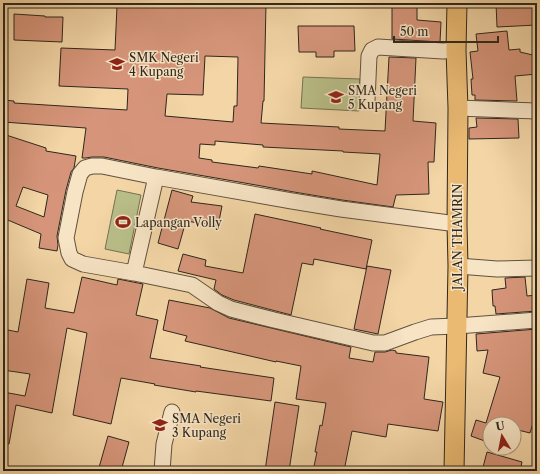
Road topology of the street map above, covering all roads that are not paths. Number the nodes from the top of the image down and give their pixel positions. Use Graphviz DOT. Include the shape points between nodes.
graph roads {
  1 [pos="457,3"];
  2 [pos="456,50"];
  3 [pos="367,101"];
  4 [pos="458,108"];
  5 [pos="537,111"];
  6 [pos="156,177"];
  7 [pos="457,224"];
  8 [pos="458,266"];
  9 [pos="537,268"];
  10 [pos="134,273"];
  11 [pos="537,320"];
  12 [pos="457,326"];
  13 [pos="172,412"];
  14 [pos="162,471"];
  15 [pos="454,471"];
  1 -- 2 [label="main road, JALAN THAMRIN"];
  2 -- 3 [label="street" via="378,47 372,50"];
  2 -- 4 [label="main road, JALAN THAMRIN"];
  4 -- 5 [label="street"];
  4 -- 7 [label="main road, JALAN THAMRIN"];
  6 -- 7 [label="street" via="341,210"];
  6 -- 10 [label="street"];
  6 -- 10 [label="street" via="92,166 85,168 80,174 75,192 66,238 72,259 83,264"];
  7 -- 8 [label="main road, JALAN THAMRIN"];
  8 -- 9 [label="street" via="497,269"];
  8 -- 12 [label="main road, JALAN THAMRIN"];
  10 -- 12 [label="street" via="192,285 218,303 231,308 373,343 386,343 431,327"];
  11 -- 12 [label="street"];
  12 -- 15 [label="main road, JALAN THAMRIN"];
  13 -- 14 [label="street" via="164,444"];
}
